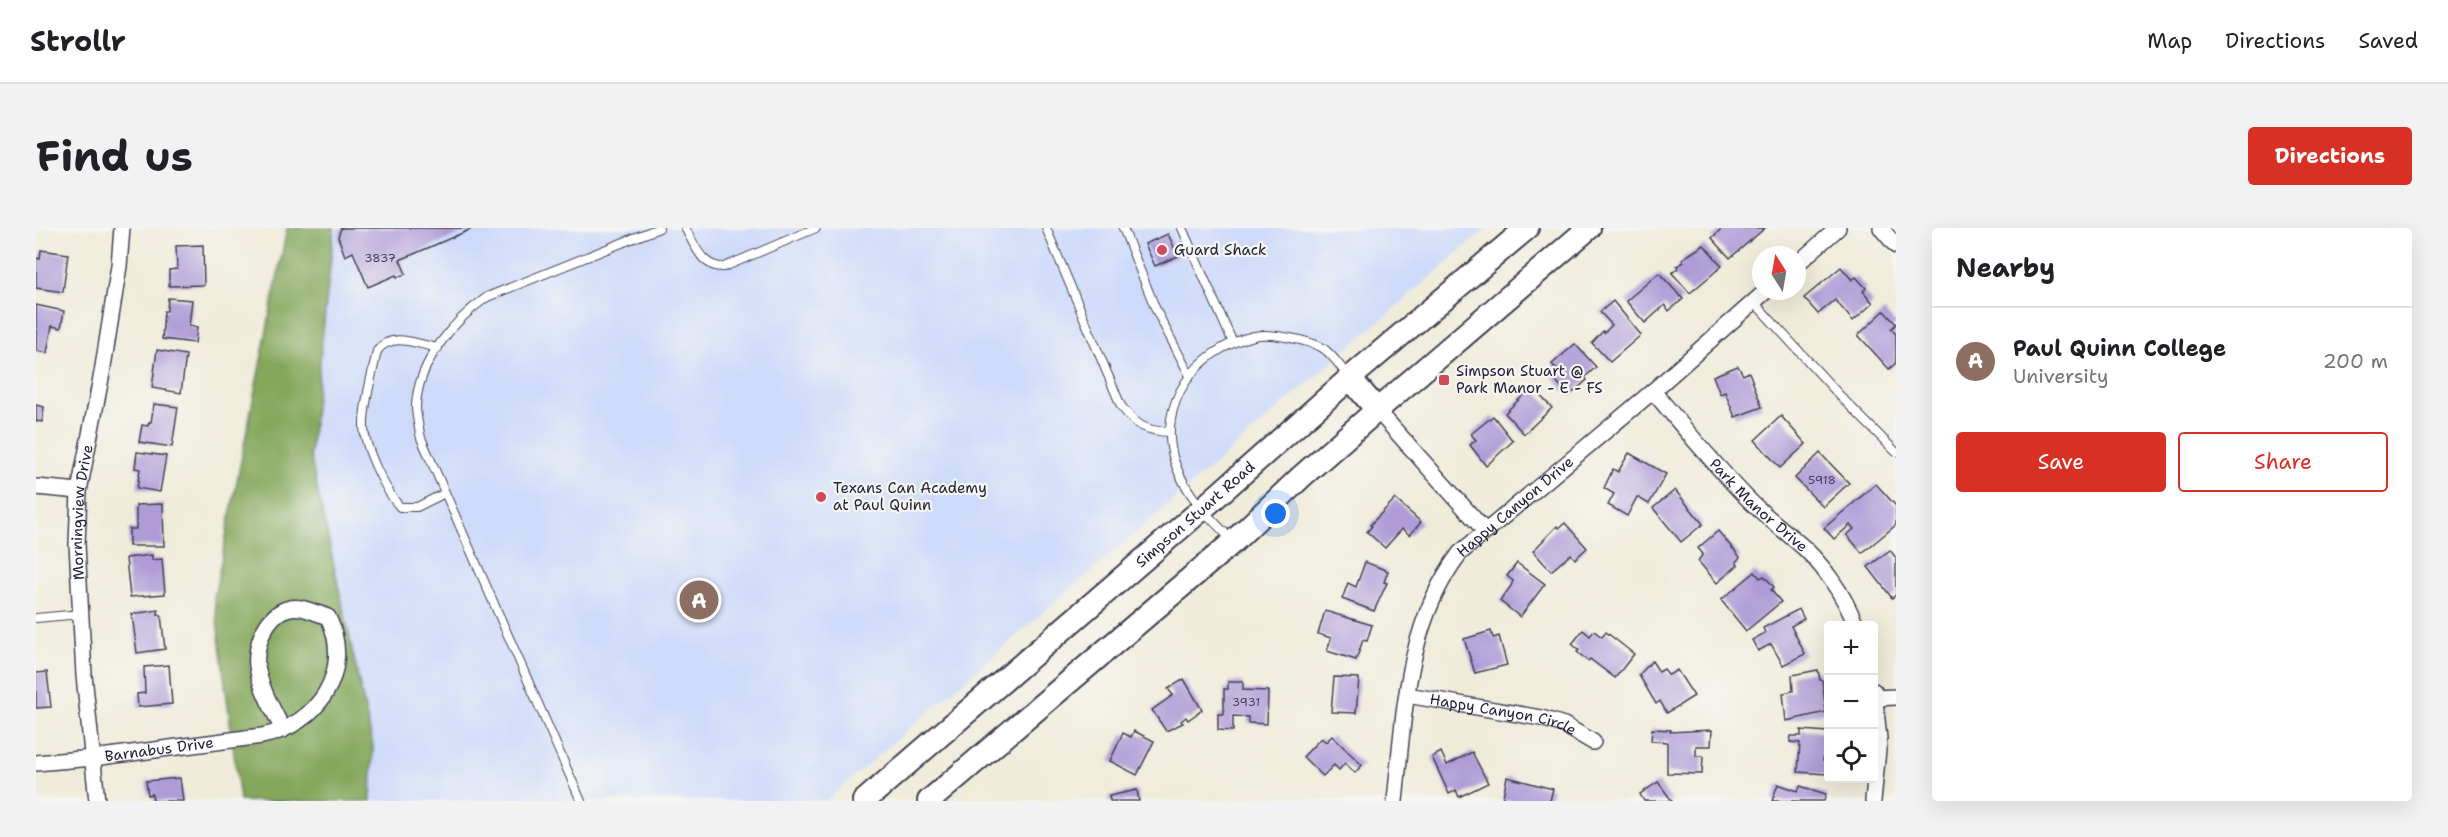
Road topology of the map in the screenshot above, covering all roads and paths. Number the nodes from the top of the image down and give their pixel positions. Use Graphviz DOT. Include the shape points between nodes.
graph roads {
  1 [pos="122,228"];
  2 [pos="659,228"];
  3 [pos="685,228"];
  4 [pos="816,228"];
  5 [pos="1046,228"];
  6 [pos="1123,228"];
  7 [pos="1182,228"];
  8 [pos="1527,228"];
  9 [pos="1589,228"];
  10 [pos="1838,228"];
  11 [pos="1881,228"];
  12 [pos="1896,246"];
  13 [pos="1806,256"];
  14 [pos="1754,302"];
  15 [pos="1233,343"];
  16 [pos="438,348"];
  17 [pos="1189,374"];
  18 [pos="1350,378"];
  19 [pos="1653,390"];
  20 [pos="1377,410"];
  21 [pos="1170,432"];
  22 [pos="1896,452"];
  23 [pos="36,487"];
  24 [pos="79,491"];
  25 [pos="445,493"];
  26 [pos="1201,510"];
  27 [pos="1486,531"];
  28 [pos="1233,542"];
  29 [pos="81,614"];
  30 [pos="36,618"];
  31 [pos="1854,621"];
  32 [pos="1407,695"];
  33 [pos="1878,695"];
  34 [pos="1896,697"];
  35 [pos="1878,729"];
  36 [pos="283,730"];
  37 [pos="1593,742"];
  38 [pos="93,758"];
  39 [pos="36,763"];
  40 [pos="97,801"];
  41 [pos="581,801"];
  42 [pos="864,801"];
  43 [pos="929,801"];
  44 [pos="1395,801"];
  45 [pos="1873,801"];
  1 -- 24 [label="street, Morningview Drive" via="102,373"];
  2 -- 16 [label="lane" via="487,297 468,310"];
  3 -- 4 [label="lane" via="706,263 715,268"];
  5 -- 21 [label="lane" via="1121,406 1149,431"];
  6 -- 17 [label="lane" via="1160,319"];
  7 -- 15 [label="lane"];
  8 -- 18 [label="main road, Simpson Stuart Road"];
  9 -- 20 [label="main road"];
  10 -- 13 [label="street"];
  11 -- 12 [label="street"];
  14 -- 19 [label="street, Happy Canyon Drive"];
  14 -- 22 [label="lane"];
  15 -- 17 [label="lane"];
  15 -- 18 [label="lane" via="1256,335 1301,341 1323,348"];
  16 -- 25 [label="lane" via="425,369 416,406 421,438"];
  16 -- 25 [label="lane" via="393,339 383,342 377,351 363,425 391,498 400,507 417,507"];
  17 -- 21 [label="lane" via="1177,396"];
  18 -- 20 [label="main road"];
  18 -- 26 [label="main road, Simpson Stuart Road"];
  19 -- 27 [label="street, Happy Canyon Drive"];
  19 -- 31 [label="street, Park Manor Drive" via="1751,502 1821,566"];
  20 -- 27 [label="street"];
  20 -- 28 [label="main road"];
  21 -- 26 [label="lane" via="1175,462"];
  23 -- 24 [label="street"];
  24 -- 29 [label="street, Morningview Drive"];
  25 -- 41 [label="lane"];
  26 -- 28 [label="lane"];
  26 -- 42 [label="main road, Simpson Stuart Road"];
  27 -- 32 [label="street, Happy Canyon Drive" via="1460,553 1432,597 1414,651"];
  28 -- 43 [label="main road"];
  29 -- 30 [label="lane"];
  29 -- 38 [label="street, Morningview Drive"];
  32 -- 37 [label="street, Happy Canyon Circle" via="1541,718 1564,725"];
  32 -- 44 [label="street, Happy Canyon Drive"];
  33 -- 34 [label="street"];
  35 -- 45 [label="street"];
  36 -- 36 [label="street, Barnabus Drive" via="309,716 331,686 338,659 335,631 328,617 299,608 280,612 265,626 258,646 257,666"];
  36 -- 38 [label="street, Barnabus Drive"];
  38 -- 39 [label="street, Barnabus Drive"];
  38 -- 40 [label="street, Morningview Drive"];
}
